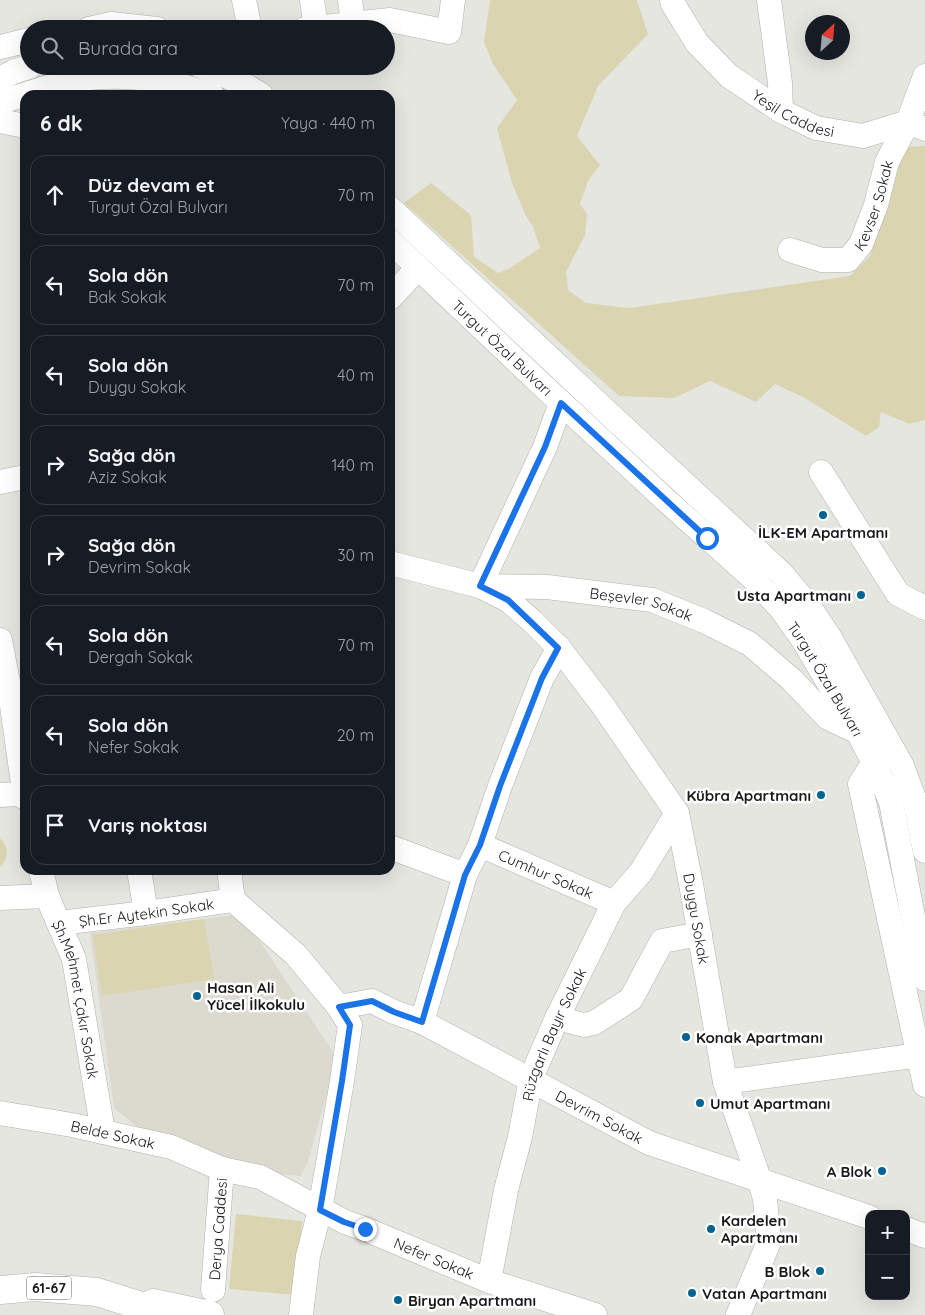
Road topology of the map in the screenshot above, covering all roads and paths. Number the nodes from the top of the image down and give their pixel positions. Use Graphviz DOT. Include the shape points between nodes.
graph roads {
  1 [pos="244,0"];
  2 [pos="312,0"];
  3 [pos="453,0"];
  4 [pos="672,0"];
  5 [pos="769,0"];
  6 [pos="351,11"];
  7 [pos="248,20"];
  8 [pos="311,20"];
  9 [pos="330,20"];
  10 [pos="390,20"];
  11 [pos="395,21"];
  12 [pos="20,42"];
  13 [pos="0,47"];
  14 [pos="20,70"];
  15 [pos="232,75"];
  16 [pos="925,76"];
  17 [pos="0,79"];
  18 [pos="40,90"];
  19 [pos="198,90"];
  20 [pos="254,90"];
  21 [pos="20,96"];
  22 [pos="0,102"];
  23 [pos="781,111"];
  24 [pos="0,121"];
  25 [pos="20,125"];
  26 [pos="917,125"];
  27 [pos="395,213"];
  28 [pos="395,246"];
  29 [pos="790,250"];
  30 [pos="418,268"];
  31 [pos="395,293"];
  32 [pos="561,403"];
  33 [pos="821,472"];
  34 [pos="20,478"];
  35 [pos="0,482"];
  36 [pos="395,564"];
  37 [pos="480,586"];
  38 [pos="925,608"];
  39 [pos="0,640"];
  40 [pos="558,648"];
  41 [pos="858,732"];
  42 [pos="874,762"];
  43 [pos="20,766"];
  44 [pos="0,795"];
  45 [pos="20,796"];
  46 [pos="677,813"];
  47 [pos="480,845"];
  48 [pos="395,849"];
  49 [pos="925,851"];
  50 [pos="42,875"];
  51 [pos="140,875"];
  52 [pos="230,875"];
  53 [pos="465,875"];
  54 [pos="47,896"];
  55 [pos="0,898"];
  56 [pos="234,900"];
  57 [pos="614,903"];
  58 [pos="146,913"];
  59 [pos="59,923"];
  60 [pos="700,934"];
  61 [pos="925,979"];
  62 [pos="339,1007"];
  63 [pos="557,1018"];
  64 [pos="422,1022"];
  65 [pos="918,1055"];
  66 [pos="531,1078"];
  67 [pos="725,1082"];
  68 [pos="925,1085"];
  69 [pos="0,1113"];
  70 [pos="103,1132"];
  71 [pos="222,1169"];
  72 [pos="760,1181"];
  73 [pos="320,1210"];
  74 [pos="865,1216"];
  75 [pos="910,1230"];
  76 [pos="925,1236"];
  77 [pos="489,1281"];
  78 [pos="0,1290"];
  79 [pos="97,1292"];
  80 [pos="212,1302"];
  81 [pos="746,1313"];
  82 [pos="170,1315"];
  83 [pos="301,1315"];
  84 [pos="595,1315"];
  1 -- 7 [label="street"];
  2 -- 8 [label="street"];
  3 -- 11 [label="street" via="449,32"];
  4 -- 23 [label="street, Yeşil Caddesi" via="698,43 729,76"];
  5 -- 23 [label="street"];
  6 -- 9 [label="street"];
  6 -- 10 [label="street"];
  12 -- 13 [label="street"];
  14 -- 17 [label="street"];
  15 -- 20 [label="street"];
  16 -- 26 [label="street"];
  18 -- 19 [label="street" via="70,81 108,77 148,78"];
  21 -- 22 [label="street"];
  23 -- 26 [label="street, Yeşil Caddesi" via="816,128 863,136"];
  24 -- 25 [label="street"];
  26 -- 29 [label="street, Kevser Sokak" via="887,162 876,206 861,244 848,260 822,260"];
  27 -- 49 [label="street, Turgut Özal Bulvarı" via="781,573 803,599 830,638 902,766 915,801"];
  28 -- 30 [label="street, Turgut Özal Bulvarı"];
  30 -- 31 [label="street"];
  30 -- 32 [label="street, Turgut Özal Bulvarı"];
  32 -- 37 [label="street" via="545,447"];
  32 -- 41 [label="street, Turgut Özal Bulvarı" via="753,578 782,610"];
  33 -- 38 [label="street" via="898,594"];
  34 -- 35 [label="street"];
  36 -- 37 [label="street, Beşevler Sokak"];
  37 -- 40 [label="street, Duygu Sokak" via="508,600"];
  37 -- 41 [label="street, Beşevler Sokak" via="547,587 652,600 750,644 792,680 828,718"];
  39 -- 43 [label="street"];
  40 -- 46 [label="street, Duygu Sokak"];
  40 -- 47 [label="street" via="542,678"];
  41 -- 42 [label="street, Turgut Özal Bulvarı"];
  42 -- 61 [label="street, Turgut Özal Bulvarı" via="891,802"];
  42 -- 65 [label="street" via="860,784"];
  44 -- 45 [label="street"];
  46 -- 57 [label="street, Rüzgarlı Bayır Sokak" via="641,872"];
  46 -- 60 [label="street, Duygu Sokak"];
  47 -- 53 [label="street"];
  47 -- 57 [label="street, Cumhur Sokak"];
  48 -- 53 [label="street"];
  50 -- 54 [label="street, Şh.Mehmet Çakır Sokak"];
  51 -- 58 [label="street"];
  52 -- 56 [label="street"];
  53 -- 64 [label="street"];
  54 -- 55 [label="street"];
  54 -- 59 [label="street, Şh.Mehmet Çakır Sokak"];
  56 -- 58 [label="street, Şh.Er Aytekin Sokak"];
  56 -- 62 [label="street" via="296,955"];
  57 -- 63 [label="street, Rüzgarlı Bayır Sokak"];
  58 -- 59 [label="street, Şh.Er Aytekin Sokak"];
  59 -- 70 [label="street, Şh.Mehmet Çakır Sokak" via="74,959"];
  60 -- 63 [label="street" via="662,941 631,999 594,1023 584,1025"];
  60 -- 67 [label="street, Duygu Sokak"];
  62 -- 64 [label="street, Devrim Sokak" via="372,1001"];
  62 -- 73 [label="street" via="350,1025"];
  63 -- 66 [label="street, Rüzgarlı Bayır Sokak"];
  64 -- 66 [label="street, Devrim Sokak"];
  65 -- 67 [label="street"];
  65 -- 68 [label="street"];
  66 -- 72 [label="street, Devrim Sokak" via="649,1143"];
  66 -- 77 [label="street, Rüzgarlı Bayır Sokak"];
  67 -- 72 [label="street, Duygu Sokak"];
  69 -- 70 [label="street, Belde Sokak"];
  70 -- 71 [label="street, Belde Sokak" via="171,1147"];
  71 -- 73 [label="street, Nefer Sokak" via="260,1177"];
  71 -- 80 [label="street, Derya Caddesi"];
  72 -- 74 [label="street, Devrim Sokak"];
  72 -- 81 [label="street, Duygu Sokak" via="769,1242"];
  73 -- 77 [label="street, Nefer Sokak"];
  73 -- 83 [label="street" via="308,1256"];
  75 -- 76 [label="street"];
  77 -- 84 [label="street, Nefer Sokak"];
  78 -- 79 [label="main road, 61-67" via="35,1287"];
  79 -- 80 [label="main road, 61-67"];
  79 -- 82 [label="main road, 61-67"];
}
